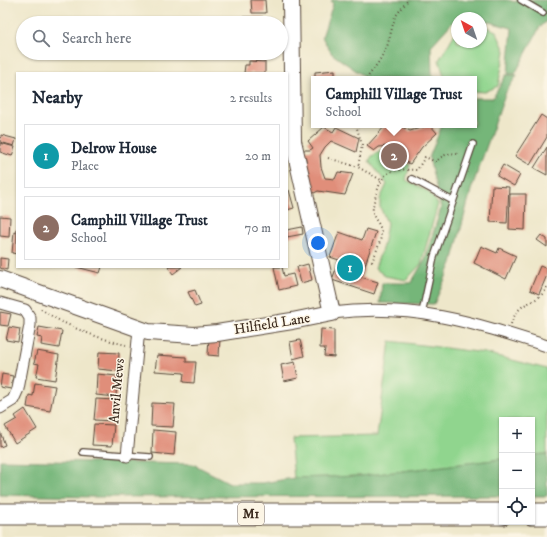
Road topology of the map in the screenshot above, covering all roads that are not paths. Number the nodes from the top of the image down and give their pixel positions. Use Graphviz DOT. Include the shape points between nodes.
graph roads {
  1 [pos="291,0"];
  2 [pos="521,0"];
  3 [pos="543,13"];
  4 [pos="473,144"];
  5 [pos="412,179"];
  6 [pos="453,201"];
  7 [pos="0,279"];
  8 [pos="0,303"];
  9 [pos="332,313"];
  10 [pos="422,313"];
  11 [pos="139,329"];
  12 [pos="547,346"];
  13 [pos="0,408"];
  14 [pos="83,452"];
  15 [pos="127,456"];
  16 [pos="150,457"];
  17 [pos="0,514"];
  18 [pos="499,514"];
  19 [pos="535,514"];
  20 [pos="547,514"];
  1 -- 9 [label="street" via="293,141"];
  2 -- 3 [label="lane"];
  4 -- 6 [label="lane"];
  5 -- 6 [label="lane"];
  6 -- 10 [label="lane" via="434,257"];
  7 -- 11 [label="street, Hilfield Lane"];
  8 -- 13 [label="street" via="25,310 30,318 30,325 18,389 13,400"];
  9 -- 10 [label="street, Hilfield Lane" via="379,310"];
  9 -- 11 [label="street, Hilfield Lane" via="217,333 179,334"];
  10 -- 12 [label="street, Hilfield Lane" via="481,324"];
  11 -- 15 [label="street, Anvil Mews"];
  14 -- 15 [label="lane"];
  15 -- 16 [label="lane"];
  17 -- 18 [label="highway, M1"];
  19 -- 20 [label="highway"];
}
